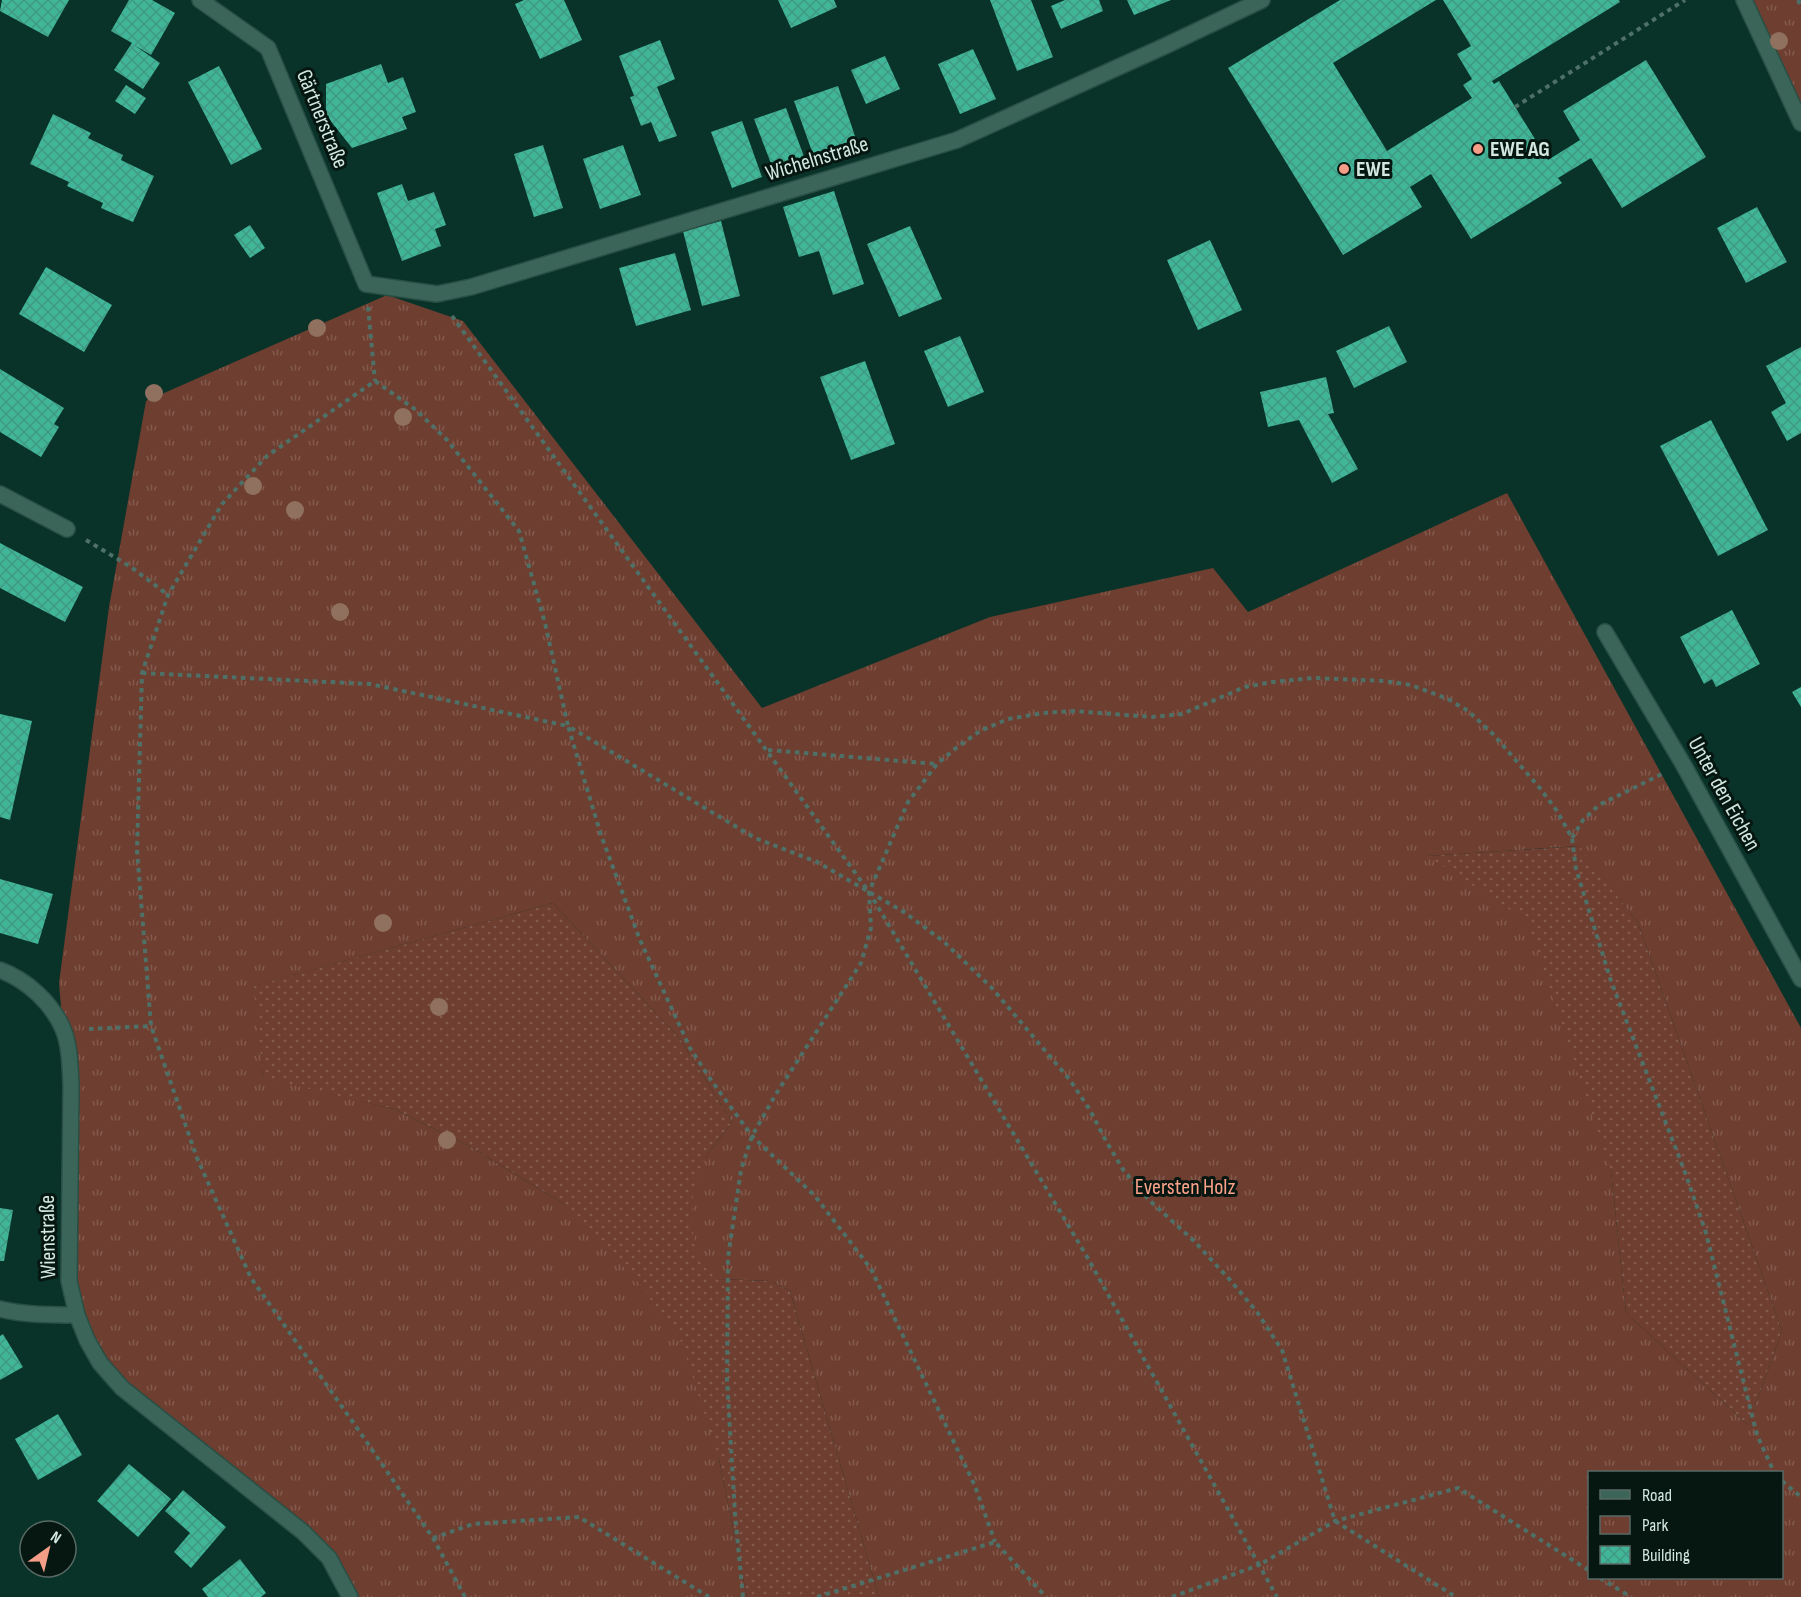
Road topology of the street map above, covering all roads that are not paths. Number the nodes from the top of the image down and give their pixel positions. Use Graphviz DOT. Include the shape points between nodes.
graph roads {
  1 [pos="200,0"];
  2 [pos="1744,0"];
  3 [pos="1257,1"];
  4 [pos="1801,123"];
  5 [pos="366,284"];
  6 [pos="0,494"];
  7 [pos="67,529"];
  8 [pos="1605,632"];
  9 [pos="0,970"];
  10 [pos="1801,979"];
  11 [pos="0,1309"];
  12 [pos="77,1315"];
  13 [pos="351,1597"];
  1 -- 5 [label="street, Gärtnerstraße" via="268,48"];
  2 -- 4 [label="street"];
  3 -- 5 [label="street, Wichelnstraße" via="957,140 471,287 437,294"];
  6 -- 7 [label="street"];
  8 -- 10 [label="street, Unter den Eichen"];
  9 -- 12 [label="street, Wienstraße" via="28,985 48,1004 63,1030 71,1085 69,1281"];
  11 -- 12 [label="street" via="42,1316"];
  12 -- 13 [label="street, Wienstraße" via="100,1363 122,1388 303,1532 329,1558"];
}
